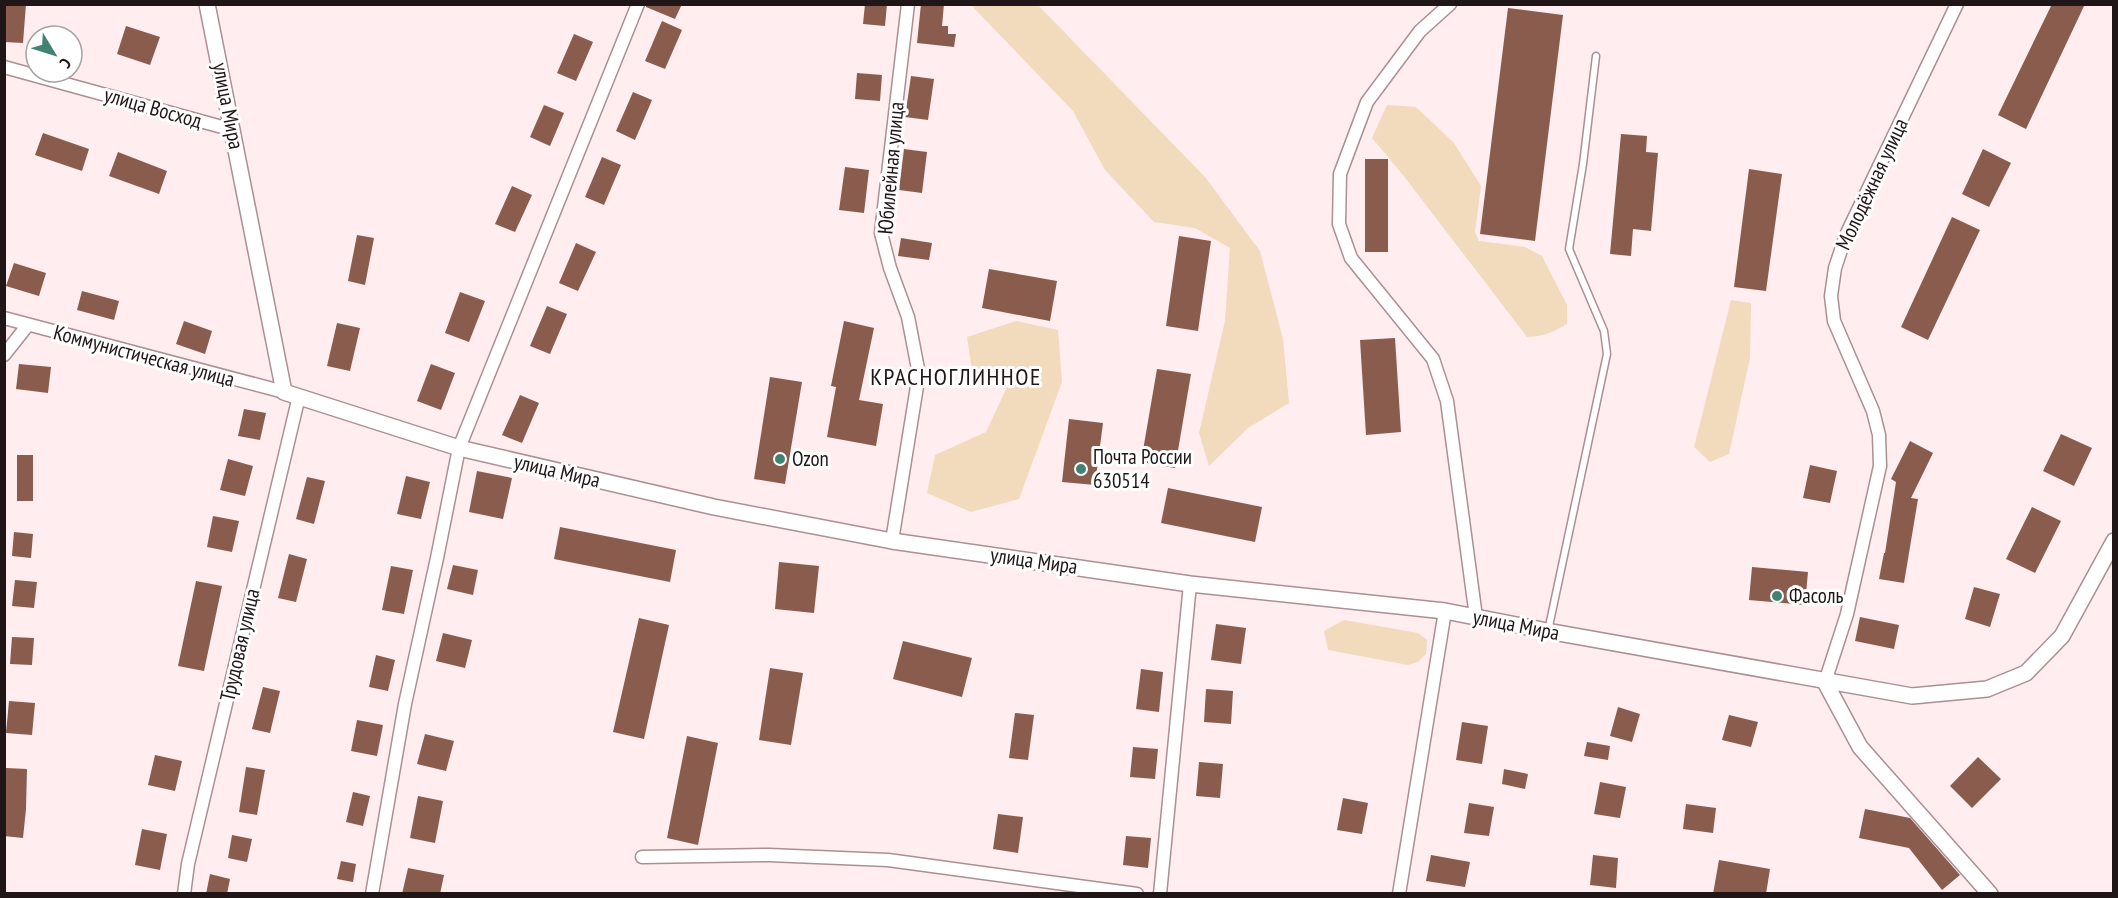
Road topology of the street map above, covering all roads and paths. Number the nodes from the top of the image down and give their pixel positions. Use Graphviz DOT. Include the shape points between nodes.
graph roads {
  1 [pos="207,4"];
  2 [pos="638,4"];
  3 [pos="908,4"];
  4 [pos="1450,4"];
  5 [pos="1958,4"];
  6 [pos="1596,56"];
  7 [pos="4,67"];
  8 [pos="233,130"];
  9 [pos="4,318"];
  10 [pos="27,326"];
  11 [pos="4,354"];
  12 [pos="291,394"];
  13 [pos="459,448"];
  14 [pos="892,541"];
  15 [pos="2114,541"];
  16 [pos="1190,584"];
  17 [pos="1445,611"];
  18 [pos="1476,617"];
  19 [pos="1548,631"];
  20 [pos="1825,682"];
  21 [pos="642,856"];
  22 [pos="184,894"];
  23 [pos="372,894"];
  24 [pos="1137,894"];
  25 [pos="1161,894"];
  26 [pos="1399,894"];
  27 [pos="1990,894"];
  1 -- 8 [label="street, улица Мира"];
  2 -- 13 [label="street"];
  3 -- 14 [label="street, Юбилейная улица" via="881,233 908,317 919,374"];
  4 -- 18 [label="street" via="1420,32 1367,102 1340,174 1339,225 1351,258 1433,359 1447,401"];
  5 -- 20 [label="street, Молодёжная улица" via="1846,235 1835,268 1831,296 1834,321 1873,411 1880,466 1847,614"];
  6 -- 19 [label="lane" via="1569,249 1604,331 1606,354"];
  7 -- 8 [label="street, улица Восход"];
  8 -- 12 [label="street, улица Мира"];
  9 -- 10 [label="street, Коммунистическая улица"];
  10 -- 11 [label="street"];
  10 -- 12 [label="street, Коммунистическая улица"];
  12 -- 13 [label="street, улица Мира"];
  12 -- 22 [label="street, Трудовая улица"];
  13 -- 14 [label="street, улица Мира" via="714,507"];
  13 -- 23 [label="street" via="405,704"];
  14 -- 16 [label="street, улица Мира"];
  15 -- 20 [label="street, улица Мира" via="2061,636 2026,673 1987,689 1912,696"];
  16 -- 17 [label="street, улица Мира"];
  16 -- 25 [label="street"];
  17 -- 18 [label="street, улица Мира"];
  17 -- 26 [label="street"];
  18 -- 19 [label="street, улица Мира"];
  19 -- 20 [label="street, улица Мира"];
  20 -- 27 [label="street" via="1860,747"];
  21 -- 24 [label="street" via="769,855 888,860"];
}
